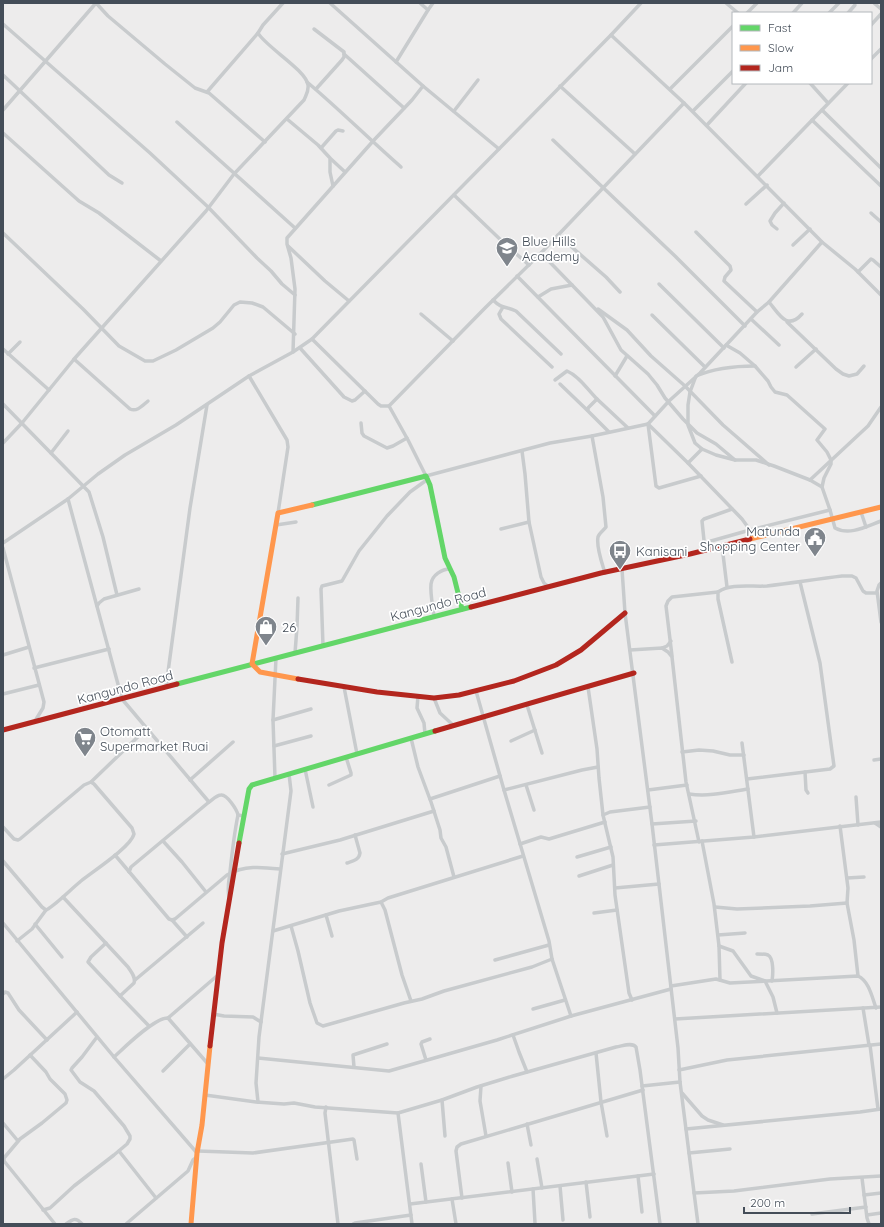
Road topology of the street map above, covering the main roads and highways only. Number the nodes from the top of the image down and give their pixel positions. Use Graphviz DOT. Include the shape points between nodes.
graph roads {
  1 [pos="881,507"];
  2 [pos="462,609"];
  3 [pos="625,613"];
  4 [pos="252,664"];
  5 [pos="634,673"];
  6 [pos="3,730"];
  7 [pos="191,1224"];
  1 -- 2 [label="main road, Kangundo Road"];
  2 -- 4 [label="main road, Kangundo Road"];
  2 -- 4 [label="main road" via="444,551 427,478 278,513"];
  3 -- 4 [label="main road" via="581,650 556,665 514,681 453,696 434,698 344,687 260,672"];
  4 -- 6 [label="main road, Kangundo Road"];
  5 -- 7 [label="main road" via="252,785 244,816 218,975"];
}
